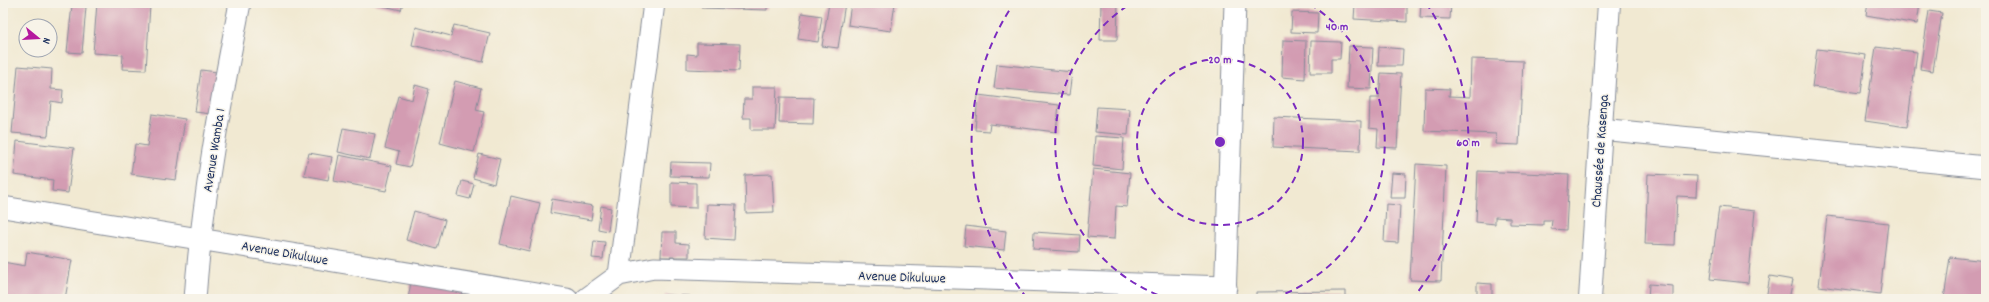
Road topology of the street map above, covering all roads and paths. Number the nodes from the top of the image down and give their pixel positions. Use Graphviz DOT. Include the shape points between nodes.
graph roads {
  1 [pos="240,3"];
  2 [pos="654,3"];
  3 [pos="1235,3"];
  4 [pos="1609,3"];
  5 [pos="1600,130"];
  6 [pos="1986,167"];
  7 [pos="3,206"];
  8 [pos="200,238"];
  9 [pos="620,275"];
  10 [pos="1225,293"];
  11 [pos="195,299"];
  12 [pos="567,299"];
  13 [pos="586,299"];
  14 [pos="1590,299"];
  1 -- 8 [label="street, Avenue Wamba 1" via="215,132"];
  2 -- 9 [label="street"];
  3 -- 10 [label="street"];
  4 -- 5 [label="main road, Chaussée de Kasenga"];
  5 -- 6 [label="street"];
  5 -- 14 [label="main road, Chaussée de Kasenga"];
  7 -- 8 [label="street, Avenue Dikuluwe"];
  8 -- 11 [label="street, Avenue Wamba 1"];
  8 -- 12 [label="street, Avenue Dikuluwe"];
  9 -- 10 [label="street, Avenue Dikuluwe" via="654,268"];
  9 -- 13 [label="street, Avenue Dikuluwe"];
}
